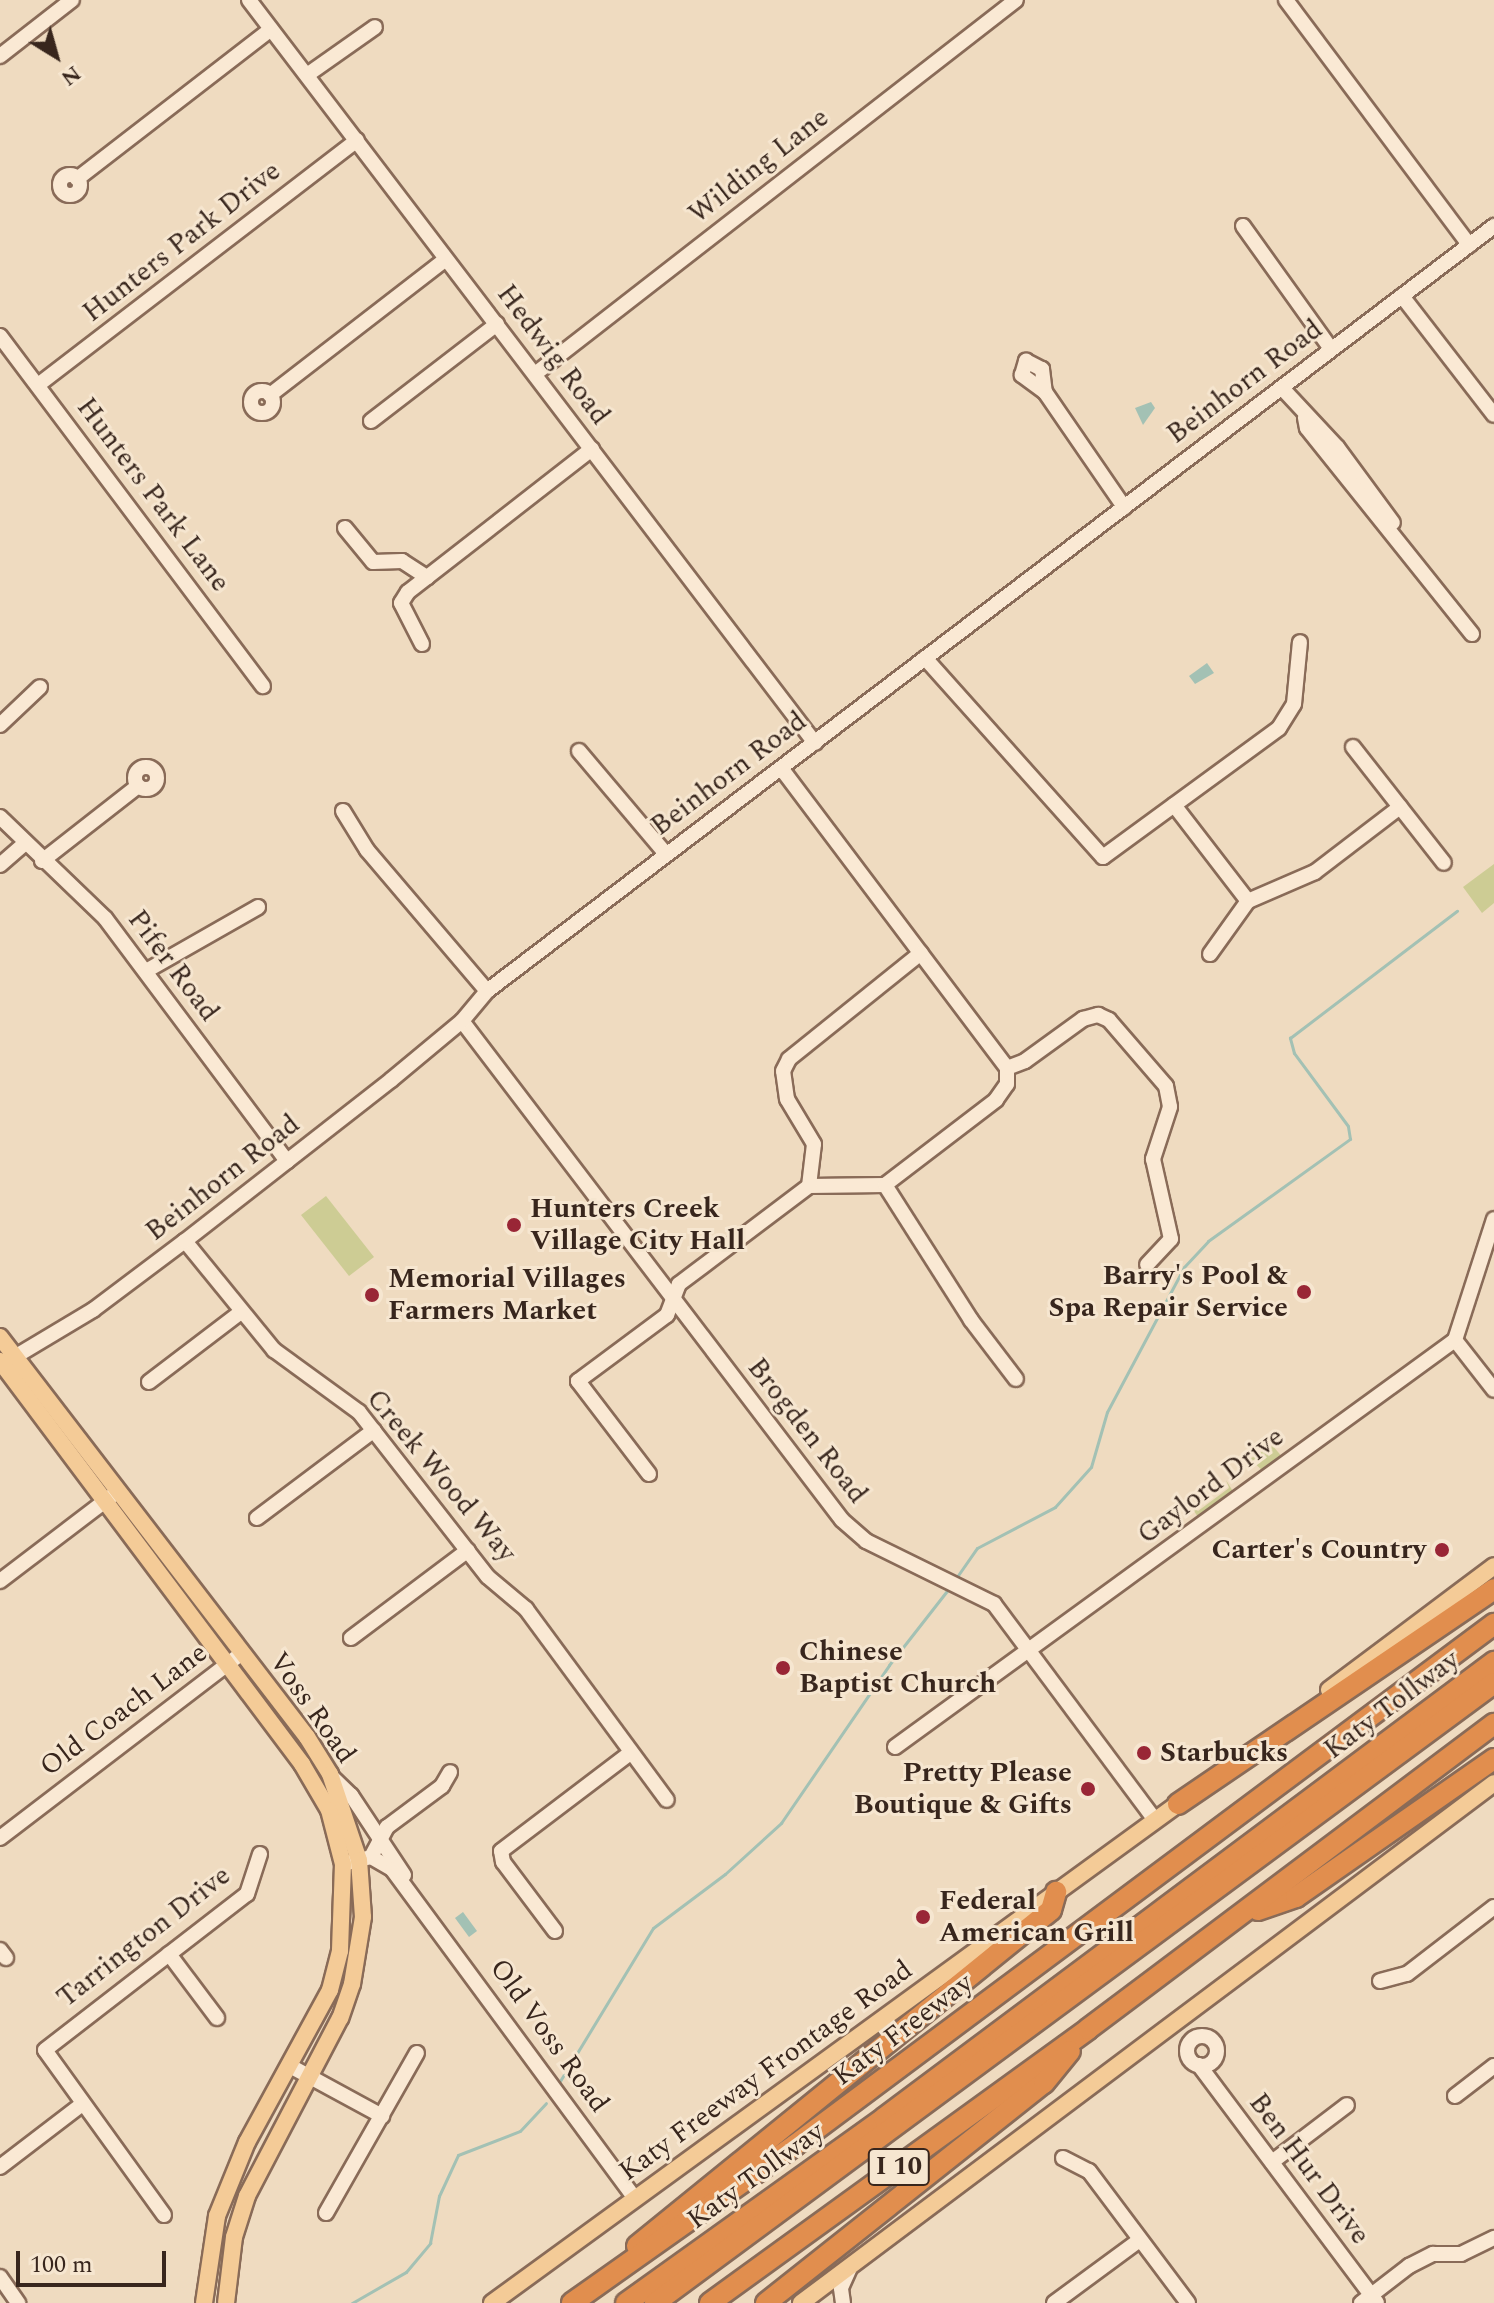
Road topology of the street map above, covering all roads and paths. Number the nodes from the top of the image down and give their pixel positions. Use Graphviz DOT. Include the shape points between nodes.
graph roads {
  1 [pos="72,0"];
  2 [pos="249,0"];
  3 [pos="1016,0"];
  4 [pos="1286,0"];
  5 [pos="375,27"];
  6 [pos="271,29"];
  7 [pos="0,56"];
  8 [pos="307,75"];
  9 [pos="357,140"];
  10 [pos="77,179"];
  11 [pos="1243,226"];
  12 [pos="1494,226"];
  13 [pos="1469,245"];
  14 [pos="446,259"];
  15 [pos="1402,296"];
  16 [pos="497,324"];
  17 [pos="0,336"];
  18 [pos="1331,349"];
  19 [pos="535,374"];
  20 [pos="38,385"];
  21 [pos="1282,388"];
  22 [pos="1045,392"];
  23 [pos="270,395"];
  24 [pos="1494,415"];
  25 [pos="371,421"];
  26 [pos="592,449"];
  27 [pos="1124,507"];
  28 [pos="345,528"];
  29 [pos="427,577"];
  30 [pos="1472,634"];
  31 [pos="1300,642"];
  32 [pos="422,644"];
  33 [pos="925,658"];
  34 [pos="263,686"];
  35 [pos="40,687"];
  36 [pos="0,725"];
  37 [pos="815,743"];
  38 [pos="1353,747"];
  39 [pos="579,751"];
  40 [pos="781,768"];
  41 [pos="138,786"];
  42 [pos="1174,805"];
  43 [pos="1400,807"];
  44 [pos="343,811"];
  45 [pos="0,817"];
  46 [pos="24,844"];
  47 [pos="666,854"];
  48 [pos="42,861"];
  49 [pos="1444,863"];
  50 [pos="0,865"];
  51 [pos="1248,901"];
  52 [pos="258,907"];
  53 [pos="921,953"];
  54 [pos="1210,954"];
  55 [pos="146,971"];
  56 [pos="487,991"];
  57 [pos="462,1021"];
  58 [pos="1007,1068"];
  59 [pos="287,1161"];
  60 [pos="885,1185"];
  61 [pos="809,1186"];
  62 [pos="1494,1219"];
  63 [pos="185,1241"];
  64 [pos="1147,1265"];
  65 [pos="673,1298"];
  66 [pos="241,1312"];
  67 [pos="0,1337"];
  68 [pos="1455,1340"];
  69 [pos="4,1361"];
  70 [pos="1016,1379"];
  71 [pos="149,1382"];
  72 [pos="1494,1390"];
  73 [pos="374,1430"];
  74 [pos="649,1474"];
  75 [pos="112,1495"];
  76 [pos="257,1518"];
  77 [pos="468,1550"];
  78 [pos="1494,1566"];
  79 [pos="0,1581"];
  80 [pos="1494,1589"];
  81 [pos="1494,1624"];
  82 [pos="351,1638"];
  83 [pos="1028,1651"];
  84 [pos="242,1653"];
  85 [pos="1494,1662"];
  86 [pos="228,1664"];
  87 [pos="1494,1683"];
  88 [pos="1494,1724"];
  89 [pos="895,1747"];
  90 [pos="630,1753"];
  91 [pos="1494,1759"];
  92 [pos="450,1772"];
  93 [pos="330,1774"];
  94 [pos="1494,1783"];
  95 [pos="667,1800"];
  96 [pos="1178,1804"];
  97 [pos="1155,1820"];
  98 [pos="381,1836"];
  99 [pos="0,1838"];
  100 [pos="260,1854"];
  101 [pos="358,1860"];
  102 [pos="1056,1892"];
  103 [pos="420,1903"];
  104 [pos="1494,1907"];
  105 [pos="1239,1916"];
  106 [pos="555,1931"];
  107 [pos="169,1954"];
  108 [pos="1380,1981"];
  109 [pos="217,2018"];
  110 [pos="1088,2029"];
  111 [pos="417,2053"];
  112 [pos="1199,2065"];
  113 [pos="290,2066"];
  114 [pos="1494,2066"];
  115 [pos="311,2077"];
  116 [pos="1455,2096"];
  117 [pos="81,2105"];
  118 [pos="1347,2105"];
  119 [pos="382,2116"];
  120 [pos="1063,2158"];
  121 [pos="1272,2162"];
  122 [pos="0,2167"];
  123 [pos="635,2198"];
  124 [pos="326,2213"];
  125 [pos="164,2215"];
  126 [pos="217,2216"];
  127 [pos="239,2221"];
  128 [pos="1494,2238"];
  129 [pos="1138,2241"];
  130 [pos="852,2266"];
  131 [pos="0,2277"];
  132 [pos="590,2291"];
  133 [pos="1370,2301"];
  134 [pos="18,2303"];
  135 [pos="204,2303"];
  136 [pos="226,2303"];
  137 [pos="492,2303"];
  138 [pos="572,2303"];
  139 [pos="626,2303"];
  140 [pos="655,2303"];
  141 [pos="710,2303"];
  142 [pos="766,2303"];
  143 [pos="801,2303"];
  144 [pos="843,2303"];
  145 [pos="1054,2303"];
  146 [pos="1188,2303"];
  1 -- 7 [label="street"];
  2 -- 6 [label="street, Hedwig Road"];
  3 -- 19 [label="street, Wilding Lane"];
  4 -- 13 [label="street"];
  5 -- 8 [label="street"];
  6 -- 8 [label="street, Hedwig Road"];
  6 -- 10 [label="street"];
  8 -- 9 [label="street, Hedwig Road"];
  9 -- 14 [label="street, Hedwig Road"];
  9 -- 20 [label="street, Hunters Park Drive"];
  11 -- 18 [label="street"];
  12 -- 13 [label="street, Beinhorn Road"];
  13 -- 15 [label="street, Beinhorn Road"];
  14 -- 16 [label="street, Hedwig Road"];
  14 -- 23 [label="street"];
  15 -- 18 [label="street, Beinhorn Road"];
  15 -- 24 [label="street"];
  16 -- 19 [label="street, Hedwig Road"];
  16 -- 25 [label="street"];
  17 -- 20 [label="street, Hunters Park Lane"];
  18 -- 21 [label="street, Beinhorn Road"];
  19 -- 26 [label="street, Hedwig Road"];
  20 -- 34 [label="street, Hunters Park Lane"];
  21 -- 27 [label="street, Beinhorn Road"];
  21 -- 30 [label="street" via="1317,440"];
  22 -- 27 [label="street"];
  26 -- 29 [label="street"];
  26 -- 37 [label="street, Hedwig Road"];
  27 -- 33 [label="street, Beinhorn Road"];
  28 -- 29 [label="street" via="373,562 402,561"];
  29 -- 32 [label="street" via="401,603"];
  31 -- 42 [label="street" via="1294,704 1279,728"];
  33 -- 37 [label="street, Beinhorn Road"];
  33 -- 42 [label="street" via="1103,857"];
  35 -- 36 [label="street"];
  37 -- 40 [label="street, Beinhorn Road"];
  38 -- 43 [label="street"];
  39 -- 47 [label="street"];
  40 -- 47 [label="street, Beinhorn Road"];
  40 -- 53 [label="street"];
  41 -- 48 [label="street"];
  42 -- 51 [label="street"];
  43 -- 49 [label="street"];
  43 -- 51 [label="street" via="1315,872"];
  44 -- 56 [label="street" via="367,850"];
  45 -- 46 [label="street, Pifer Road"];
  46 -- 48 [label="street, Pifer Road"];
  46 -- 50 [label="street"];
  47 -- 56 [label="street, Beinhorn Road"];
  48 -- 55 [label="street, Pifer Road" via="84,894"];
  51 -- 54 [label="street"];
  52 -- 55 [label="street"];
  53 -- 58 [label="street"];
  53 -- 61 [label="street" via="789,1059 783,1071 787,1099 814,1144"];
  55 -- 59 [label="street, Pifer Road"];
  56 -- 57 [label="street, Beinhorn Road"];
  57 -- 59 [label="street, Beinhorn Road"];
  57 -- 65 [label="street, Brogden Road"];
  58 -- 60 [label="street" via="1007,1084 996,1100"];
  58 -- 64 [label="street" via="1083,1019 1098,1015 1109,1020 1166,1086 1170,1107 1153,1159 1171,1239"];
  59 -- 63 [label="street, Beinhorn Road"];
  60 -- 61 [label="street"];
  60 -- 70 [label="street" via="971,1320"];
  61 -- 65 [label="street" via="679,1284"];
  62 -- 68 [label="street"];
  63 -- 66 [label="street, Creek Wood Way"];
  63 -- 69 [label="street, Beinhorn Road" via="93,1310"];
  65 -- 74 [label="street" via="667,1315 578,1381"];
  65 -- 83 [label="street, Brogden Road" via="842,1520 866,1541 994,1604"];
  66 -- 71 [label="street"];
  66 -- 73 [label="street, Creek Wood Way" via="274,1350 341,1397"];
  67 -- 69 [label="main road, Voss Road"];
  68 -- 72 [label="street"];
  68 -- 83 [label="street, Gaylord Drive"];
  69 -- 75 [label="main road, Voss Road"];
  73 -- 76 [label="street"];
  73 -- 77 [label="street, Creek Wood Way"];
  75 -- 79 [label="street"];
  75 -- 84 [label="main road, Voss Road"];
  75 -- 86 [label="main road, Voss Road"];
  77 -- 82 [label="street"];
  77 -- 90 [label="street, Creek Wood Way" via="488,1577 526,1609"];
  78 -- 96 [label="main road, Katy Freeway Frontage Road"];
  80 -- 96 [label="highway"];
  81 -- 132 [label="highway, Katy Freeway" via="795,2145"];
  83 -- 89 [label="street, Gaylord Drive"];
  83 -- 97 [label="street, Brogden Road"];
  84 -- 86 [label="street, Old Coach Lane"];
  84 -- 93 [label="main road, Voss Road"];
  85 -- 139 [label="highway, Katy Tollway" via="884,2118"];
  86 -- 99 [label="street, Old Coach Lane"];
  86 -- 101 [label="main road, Voss Road" via="302,1764"];
  87 -- 140 [label="highway, Katy Tollway"];
  88 -- 105 [label="highway, I 10"];
  90 -- 95 [label="street, Creek Wood Way"];
  90 -- 106 [label="street" via="501,1851 503,1862"];
  91 -- 105 [label="highway" via="1296,1897"];
  92 -- 98 [label="street" via="442,1786"];
  93 -- 98 [label="street, Old Voss Road"];
  93 -- 101 [label="main road, Voss Road"];
  94 -- 130 [label="main road"];
  96 -- 97 [label="main road, Katy Freeway Frontage Road"];
  97 -- 102 [label="main road, Katy Freeway Frontage Road"];
  98 -- 101 [label="street"];
  98 -- 103 [label="street, Old Voss Road"];
  100 -- 107 [label="street, Tarrington Drive" via="247,1894"];
  101 -- 103 [label="street, Old Voss Road" via="392,1869"];
  101 -- 113 [label="main road, Voss Road" via="330,1990"];
  101 -- 115 [label="main road, Voss Road" via="359,1950 340,2018"];
  102 -- 123 [label="main road, Katy Freeway Frontage Road"];
  102 -- 132 [label="highway" via="1051,1910 660,2224"];
  103 -- 123 [label="street, Old Voss Road"];
  104 -- 108 [label="street" via="1407,1974"];
  105 -- 110 [label="highway, I 10"];
  107 -- 109 [label="street"];
  107 -- 117 [label="street, Tarrington Drive" via="45,2051"];
  110 -- 141 [label="highway, I 10"];
  110 -- 142 [label="highway" via="1044,2083"];
  111 -- 119 [label="street"];
  112 -- 121 [label="street, Ben Hur Drive"];
  113 -- 115 [label="street"];
  113 -- 126 [label="main road, Voss Road" via="247,2142"];
  114 -- 116 [label="street"];
  115 -- 119 [label="street"];
  115 -- 127 [label="main road, Voss Road" via="261,2166"];
  117 -- 122 [label="street"];
  117 -- 125 [label="street"];
  118 -- 121 [label="street"];
  119 -- 124 [label="street"];
  120 -- 129 [label="street" via="1089,2171"];
  121 -- 133 [label="street, Ben Hur Drive"];
  123 -- 137 [label="main road, Katy Freeway Frontage Road"];
  126 -- 127 [label="main road"];
  126 -- 135 [label="main road, Voss Road"];
  127 -- 136 [label="main road, Voss Road"];
  128 -- 133 [label="street" via="1461,2254 1433,2254"];
  129 -- 145 [label="street"];
  129 -- 146 [label="street"];
  130 -- 143 [label="main road"];
  130 -- 144 [label="street" via="841,2288"];
  131 -- 134 [label="street"];
  132 -- 138 [label="highway, Katy Freeway"];
}
